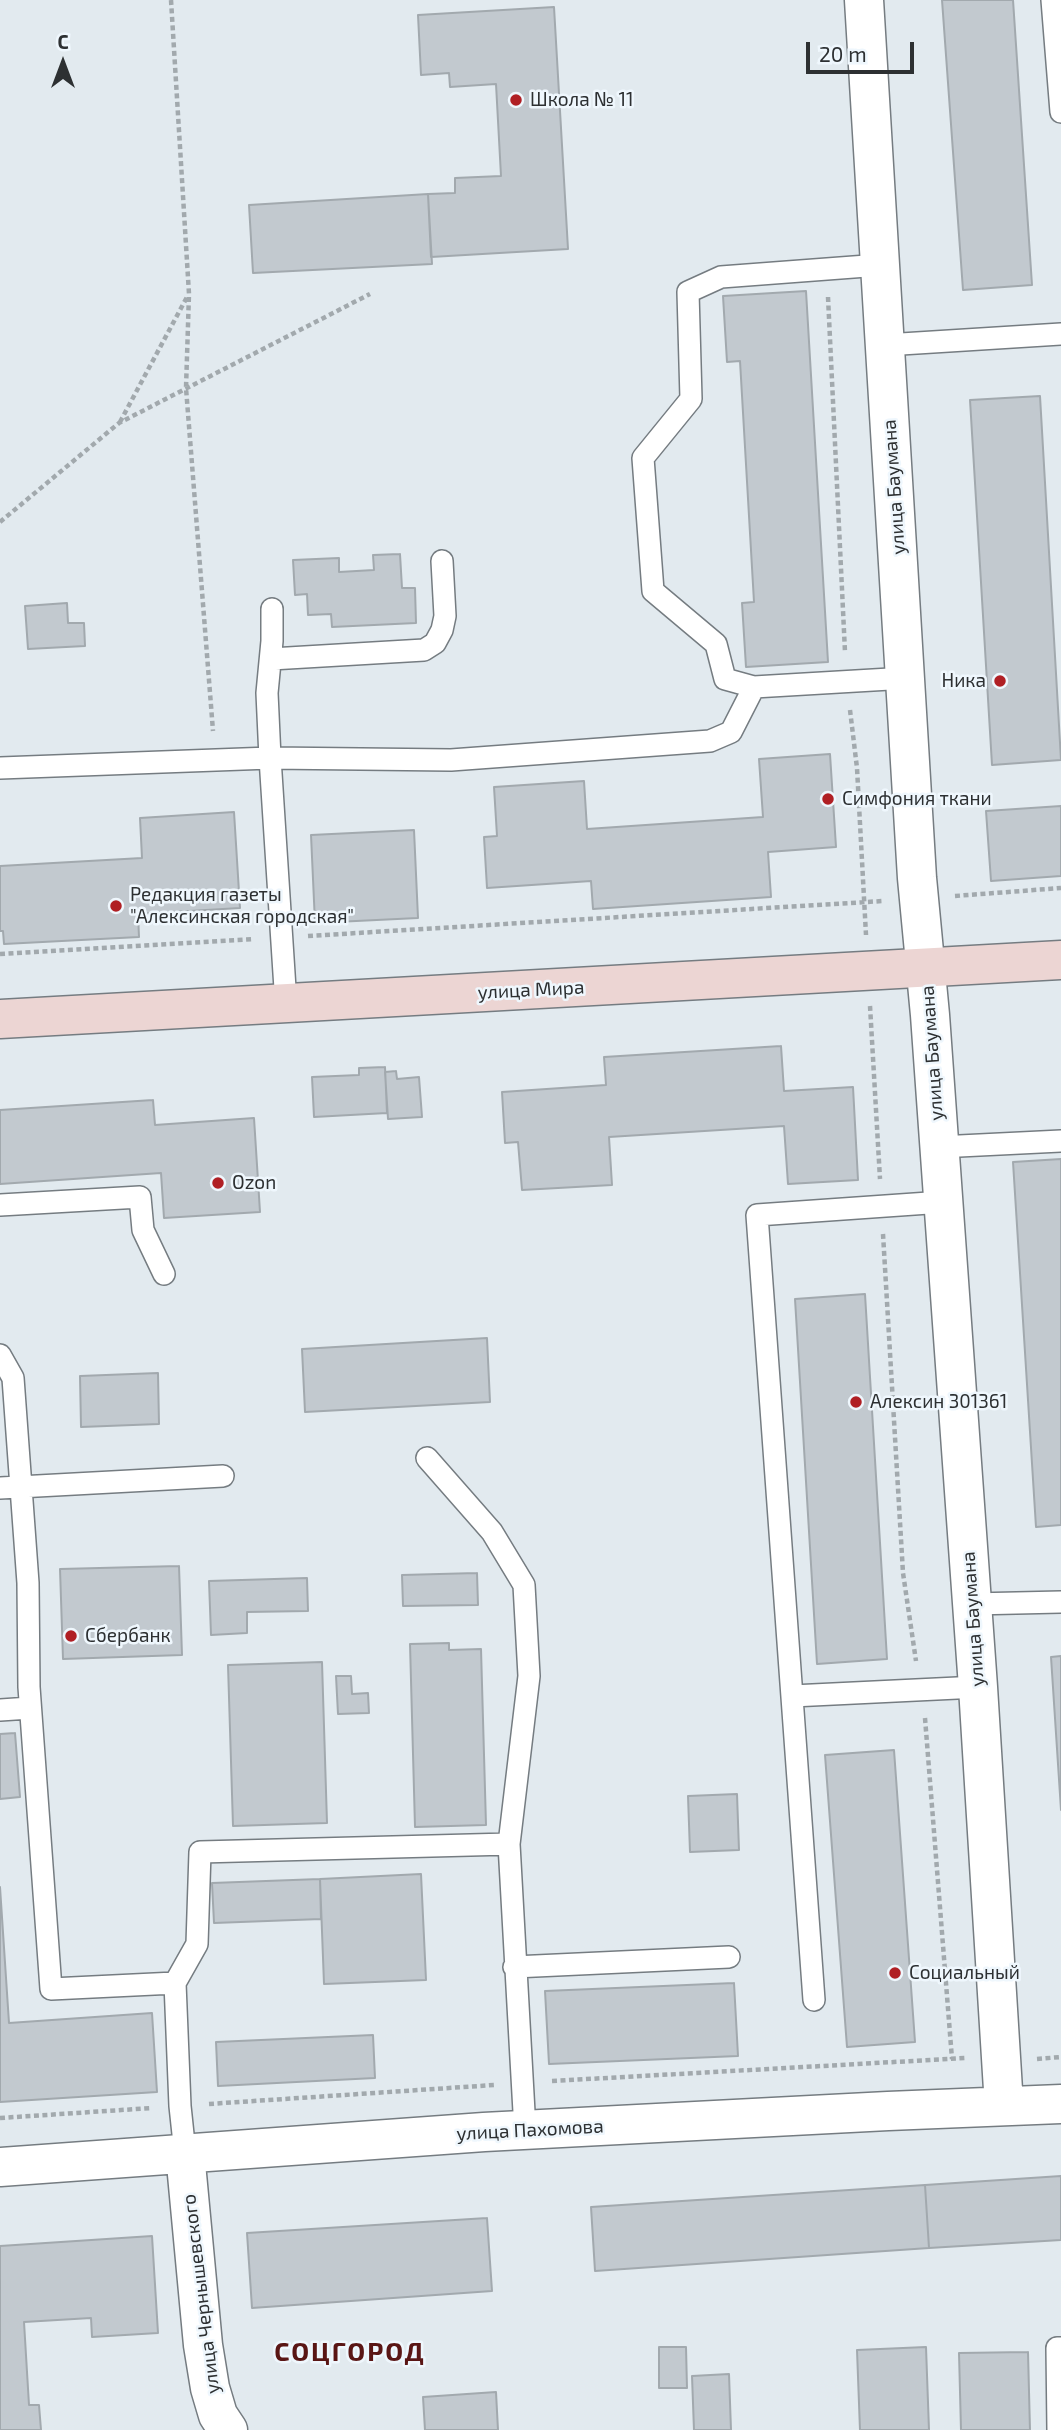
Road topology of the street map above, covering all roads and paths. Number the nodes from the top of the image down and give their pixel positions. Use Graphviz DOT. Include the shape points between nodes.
graph roads {
  1 [pos="171,0"];
  2 [pos="864,0"];
  3 [pos="1052,0"];
  4 [pos="1061,112"];
  5 [pos="880,265"];
  6 [pos="826,269"];
  7 [pos="370,294"];
  8 [pos="188,295"];
  9 [pos="1061,334"];
  10 [pos="886,345"];
  11 [pos="186,388"];
  12 [pos="119,423"];
  13 [pos="0,522"];
  14 [pos="442,561"];
  15 [pos="272,610"];
  16 [pos="271,659"];
  17 [pos="906,678"];
  18 [pos="847,682"];
  19 [pos="754,687"];
  20 [pos="270,758"];
  21 [pos="216,760"];
  22 [pos="0,768"];
  23 [pos="1061,888"];
  24 [pos="919,899"];
  25 [pos="865,902"];
  26 [pos="282,938"];
  27 [pos="0,954"];
  28 [pos="1061,960"];
  29 [pos="926,968"];
  30 [pos="868,971"];
  31 [pos="286,1004"];
  32 [pos="0,1019"];
  33 [pos="1061,1141"];
  34 [pos="939,1147"];
  35 [pos="943,1202"];
  36 [pos="0,1205"];
  37 [pos="882,1206"];
  38 [pos="164,1274"];
  39 [pos="0,1355"];
  40 [pos="427,1458"];
  41 [pos="223,1476"];
  42 [pos="10,1487"];
  43 [pos="1061,1602"];
  44 [pos="972,1604"];
  45 [pos="978,1686"];
  46 [pos="921,1689"];
  47 [pos="792,1696"];
  48 [pos="30,1708"];
  49 [pos="0,1710"];
  50 [pos="509,1844"];
  51 [pos="729,1957"];
  52 [pos="514,1967"];
  53 [pos="174,1983"];
  54 [pos="814,2000"];
  55 [pos="952,2059"];
  56 [pos="1061,2104"];
  57 [pos="1004,2106"];
  58 [pos="526,2130"];
  59 [pos="185,2153"];
  60 [pos="0,2167"];
  61 [pos="1061,2348"];
  62 [pos="228,2430"];
  63 [pos="1058,2430"];
  1 -- 8 [label="path"];
  2 -- 5 [label="street, улица Баумана"];
  3 -- 4 [label="lane"];
  5 -- 6 [label="lane"];
  5 -- 10 [label="street, улица Баумана"];
  6 -- 18 [label="path"];
  6 -- 19 [label="lane" via="721,277 688,292 691,399 643,458 653,591 716,644 725,679"];
  7 -- 11 [label="path"];
  8 -- 11 [label="path"];
  8 -- 12 [label="path"];
  9 -- 10 [label="lane"];
  10 -- 17 [label="street, улица Баумана"];
  11 -- 12 [label="path"];
  11 -- 21 [label="path"];
  12 -- 13 [label="path"];
  14 -- 16 [label="lane" via="442,630 424,650"];
  15 -- 16 [label="lane"];
  16 -- 20 [label="lane" via="267,693"];
  17 -- 18 [label="lane"];
  17 -- 24 [label="street, улица Баумана"];
  18 -- 19 [label="lane"];
  18 -- 25 [label="path" via="858,768"];
  19 -- 20 [label="lane" via="731,732 710,741 452,760"];
  20 -- 21 [label="lane"];
  20 -- 26 [label="lane"];
  21 -- 22 [label="lane"];
  23 -- 24 [label="path"];
  24 -- 25 [label="path"];
  24 -- 29 [label="street, улица Баумана"];
  25 -- 26 [label="path"];
  25 -- 30 [label="path"];
  26 -- 27 [label="path"];
  26 -- 31 [label="lane"];
  28 -- 29 [label="street, улица Мира"];
  29 -- 30 [label="street, улица Мира"];
  29 -- 34 [label="street, улица Баумана"];
  30 -- 31 [label="street, улица Мира"];
  30 -- 37 [label="path"];
  31 -- 32 [label="street, улица Мира"];
  33 -- 34 [label="lane"];
  34 -- 35 [label="street, улица Баумана"];
  35 -- 37 [label="lane"];
  35 -- 44 [label="street, улица Баумана"];
  36 -- 38 [label="lane" via="140,1197 143,1230"];
  37 -- 46 [label="path" via="903,1573"];
  37 -- 47 [label="lane" via="757,1215"];
  39 -- 42 [label="lane" via="13,1378"];
  40 -- 50 [label="lane" via="492,1532 524,1585 529,1676"];
  41 -- 42 [label="lane"];
  42 -- 48 [label="lane" via="28,1584"];
  43 -- 44 [label="lane"];
  44 -- 45 [label="street, улица Баумана"];
  45 -- 46 [label="lane"];
  45 -- 57 [label="street, улица Баумана"];
  46 -- 47 [label="lane"];
  46 -- 55 [label="path"];
  47 -- 54 [label="lane"];
  48 -- 49 [label="lane"];
  48 -- 53 [label="lane" via="51,1989"];
  50 -- 52 [label="lane"];
  50 -- 53 [label="lane" via="200,1852 197,1944"];
  51 -- 52 [label="lane"];
  52 -- 58 [label="lane"];
  53 -- 59 [label="lane"];
  56 -- 57 [label="street, улица Пахомова"];
  57 -- 58 [label="street, улица Пахомова"];
  58 -- 59 [label="street, улица Пахомова"];
  59 -- 60 [label="street, улица Пахомова"];
  59 -- 62 [label="street, улица Чернышевского" via="203,2345 210,2388"];
  61 -- 63 [label="lane" via="1056,2348"];
}
